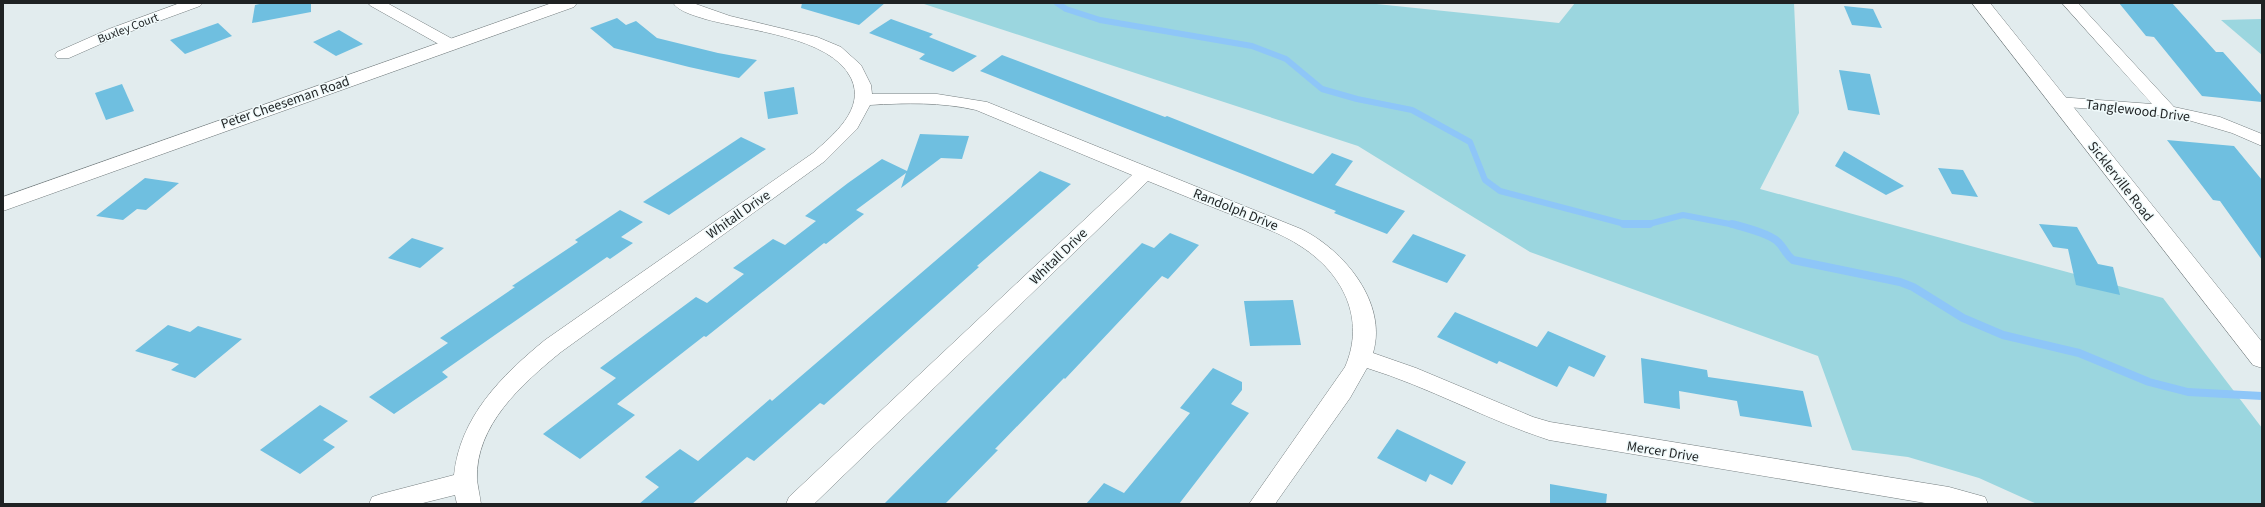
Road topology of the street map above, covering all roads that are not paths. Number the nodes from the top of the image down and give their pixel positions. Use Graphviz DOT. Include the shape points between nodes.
graph roads {
  1 [pos="195,3"];
  2 [pos="376,3"];
  3 [pos="568,3"];
  4 [pos="681,3"];
  5 [pos="1981,3"];
  6 [pos="2070,3"];
  7 [pos="450,44"];
  8 [pos="62,55"];
  9 [pos="863,100"];
  10 [pos="2058,102"];
  11 [pos="2168,111"];
  12 [pos="2262,141"];
  13 [pos="1145,172"];
  14 [pos="3,204"];
  15 [pos="1361,358"];
  16 [pos="2262,359"];
  17 [pos="467,493"];
  18 [pos="381,504"];
  19 [pos="798,504"];
  20 [pos="1261,504"];
  21 [pos="1976,504"];
  1 -- 8 [label="street, Buxley Court" via="115,32"];
  2 -- 7 [label="street"];
  3 -- 7 [label="main road, Peter Cheeseman Road"];
  4 -- 9 [label="street" via="711,17 793,35 825,45 842,55 855,68 862,82"];
  5 -- 10 [label="main road, Sicklerville Road"];
  6 -- 11 [label="street"];
  7 -- 14 [label="main road, Peter Cheeseman Road"];
  9 -- 13 [label="street, Randolph Drive" via="930,98 981,106"];
  9 -- 17 [label="street, Whitall Drive" via="849,127 819,157 553,346 516,377 490,407 480,424 467,463"];
  10 -- 11 [label="street, Tanglewood Drive" via="2123,105"];
  10 -- 16 [label="main road, Sicklerville Road"];
  11 -- 12 [label="street, Tanglewood Drive" via="2249,133"];
  13 -- 15 [label="street, Randolph Drive" via="1292,233 1318,248 1344,276 1360,307 1365,341"];
  13 -- 19 [label="street, Whitall Drive"];
  15 -- 20 [label="street, Randolph Drive" via="1343,388"];
  15 -- 21 [label="street, Mercer Drive" via="1393,367 1507,417 1549,431 1949,497"];
  17 -- 18 [label="street, Whitall Drive"];
}
